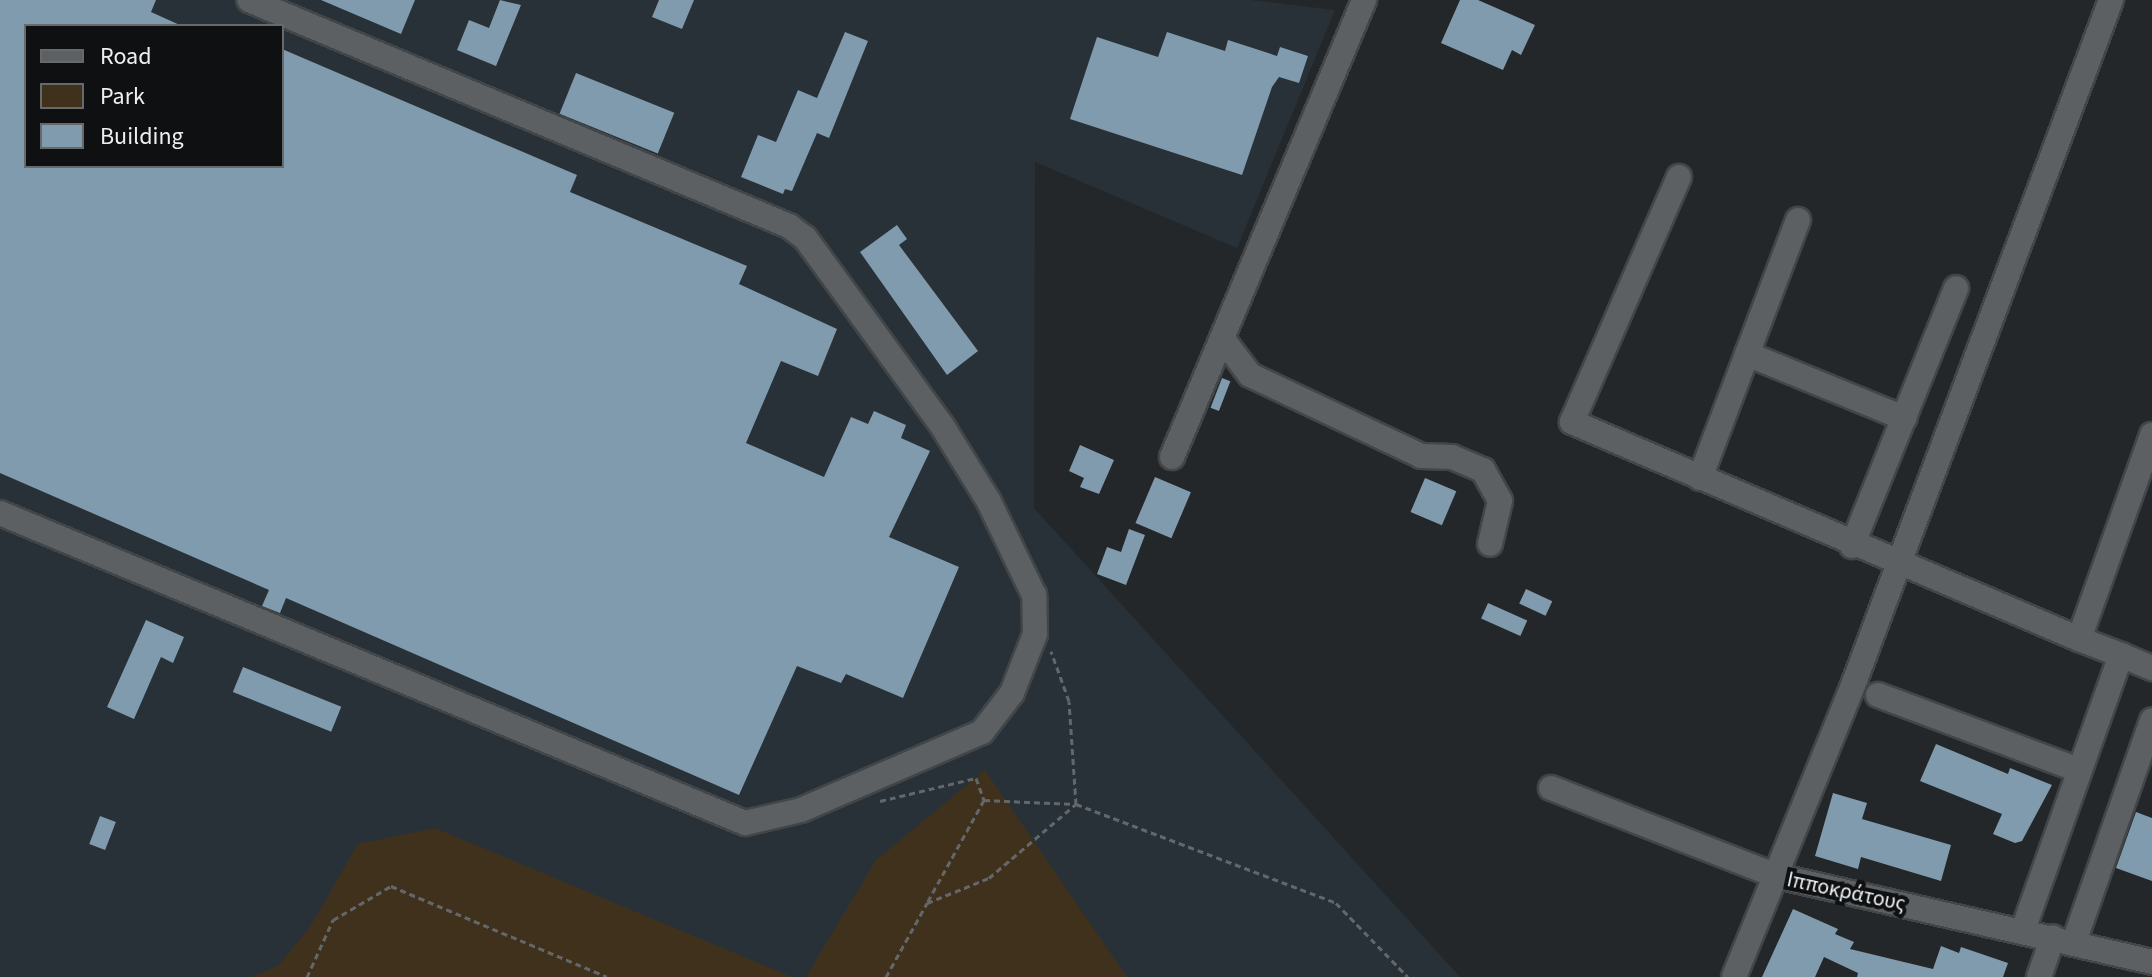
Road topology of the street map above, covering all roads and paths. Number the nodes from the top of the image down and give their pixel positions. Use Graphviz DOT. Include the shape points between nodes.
graph roads {
  1 [pos="249,0"];
  2 [pos="1364,0"];
  3 [pos="2111,0"];
  4 [pos="1679,177"];
  5 [pos="1798,220"];
  6 [pos="1956,288"];
  7 [pos="1222,338"];
  8 [pos="1747,354"];
  9 [pos="1904,418"];
  10 [pos="2152,435"];
  11 [pos="1172,457"];
  12 [pos="1700,478"];
  13 [pos="2141,501"];
  14 [pos="0,513"];
  15 [pos="1490,544"];
  16 [pos="1852,546"];
  17 [pos="1900,562"];
  18 [pos="1035,634"];
  19 [pos="2079,639"];
  20 [pos="2121,655"];
  21 [pos="2152,668"];
  22 [pos="1878,695"];
  23 [pos="2152,720"];
  24 [pos="2079,770"];
  25 [pos="2142,784"];
  26 [pos="1551,788"];
  27 [pos="984,800"];
  28 [pos="875,802"];
  29 [pos="1076,804"];
  30 [pos="1777,876"];
  31 [pos="927,903"];
  32 [pos="2023,930"];
  33 [pos="2063,940"];
  34 [pos="2152,962"];
  35 [pos="307,977"];
  36 [pos="607,977"];
  37 [pos="886,977"];
  38 [pos="1408,977"];
  39 [pos="1734,977"];
  40 [pos="2039,977"];
  1 -- 18 [label="street" via="705,190 805,238 943,427 988,500 1034,595"];
  2 -- 7 [label="street"];
  3 -- 17 [label="street"];
  4 -- 12 [label="street" via="1572,422"];
  5 -- 8 [label="street"];
  6 -- 9 [label="street"];
  7 -- 11 [label="street"];
  7 -- 15 [label="street" via="1250,375 1421,456 1452,457 1483,470 1500,501"];
  8 -- 9 [label="street"];
  8 -- 12 [label="street"];
  9 -- 16 [label="street"];
  10 -- 13 [label="street"];
  12 -- 16 [label="street"];
  13 -- 19 [label="street"];
  14 -- 18 [label="street" via="745,823 801,810 982,732 1012,693"];
  16 -- 17 [label="street"];
  17 -- 19 [label="street"];
  17 -- 30 [label="street"];
  18 -- 29 [label="path" via="1050,647 1069,701"];
  19 -- 20 [label="street"];
  20 -- 21 [label="street"];
  20 -- 24 [label="street"];
  22 -- 24 [label="street"];
  23 -- 25 [label="street"];
  24 -- 32 [label="street"];
  25 -- 33 [label="street"];
  26 -- 30 [label="street, Ιπποκράτους"];
  27 -- 28 [label="path" via="976,778"];
  27 -- 29 [label="path"];
  27 -- 31 [label="path"];
  29 -- 31 [label="path" via="989,878"];
  29 -- 38 [label="path" via="1336,903"];
  30 -- 32 [label="street, Ιπποκράτους"];
  30 -- 39 [label="street"];
  31 -- 37 [label="path"];
  32 -- 33 [label="street, Ιπποκράτους"];
  33 -- 34 [label="street, Ιπποκράτους"];
  33 -- 40 [label="street"];
  35 -- 36 [label="path" via="333,920 391,886"];
}
